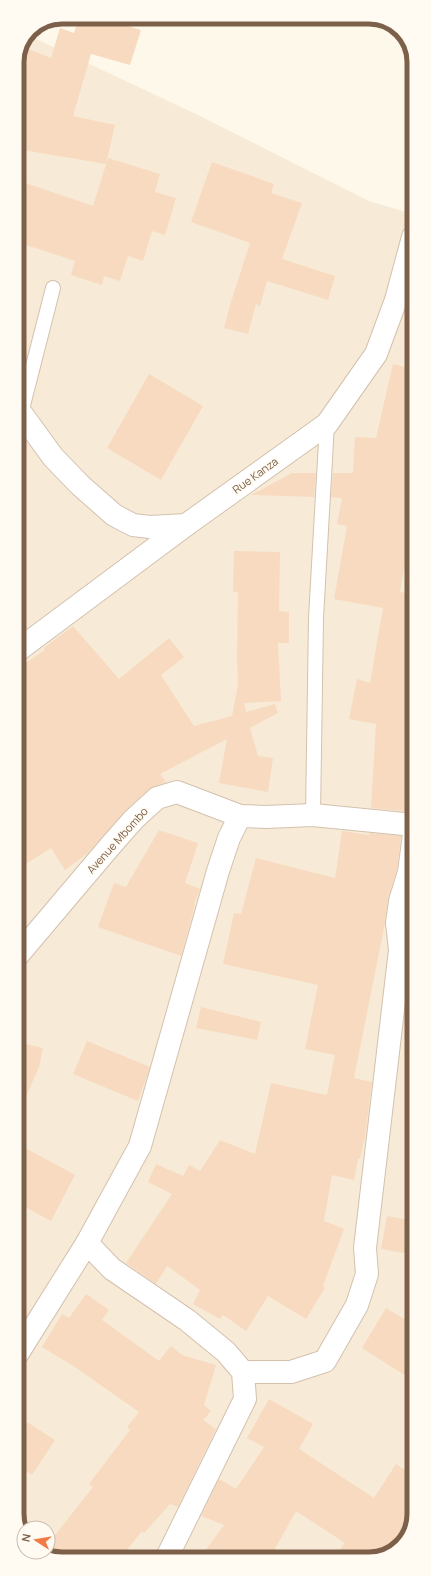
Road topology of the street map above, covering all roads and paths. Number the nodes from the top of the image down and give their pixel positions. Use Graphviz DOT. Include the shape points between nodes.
graph roads {
  1 [pos="407,259"];
  2 [pos="53,288"];
  3 [pos="24,394"];
  4 [pos="24,418"];
  5 [pos="327,424"];
  6 [pos="186,525"];
  7 [pos="24,646"];
  8 [pos="313,815"];
  9 [pos="240,816"];
  10 [pos="407,824"];
  11 [pos="407,878"];
  12 [pos="24,948"];
  13 [pos="87,1244"];
  14 [pos="24,1344"];
  15 [pos="243,1372"];
  16 [pos="169,1552"];
  1 -- 5 [label="street, Rue Kanza" via="396,300 376,354"];
  2 -- 3 [label="lane"];
  4 -- 6 [label="street" via="80,486 114,515 133,525"];
  5 -- 6 [label="street, Rue Kanza"];
  5 -- 8 [label="lane" via="316,618"];
  6 -- 7 [label="street, Rue Kanza"];
  8 -- 9 [label="street, Avenue Mbombo"];
  8 -- 10 [label="street, Avenue Mbombo"];
  9 -- 12 [label="street, Avenue Mbombo" via="177,792 157,798 116,840"];
  9 -- 13 [label="street" via="229,838 218,871 140,1146"];
  11 -- 15 [label="street" via="397,923 400,950 365,1248 367,1274 357,1306 325,1361 291,1372"];
  13 -- 14 [label="street"];
  13 -- 15 [label="street" via="112,1268 187,1320 226,1352"];
  15 -- 16 [label="street" via="245,1399"];
}
